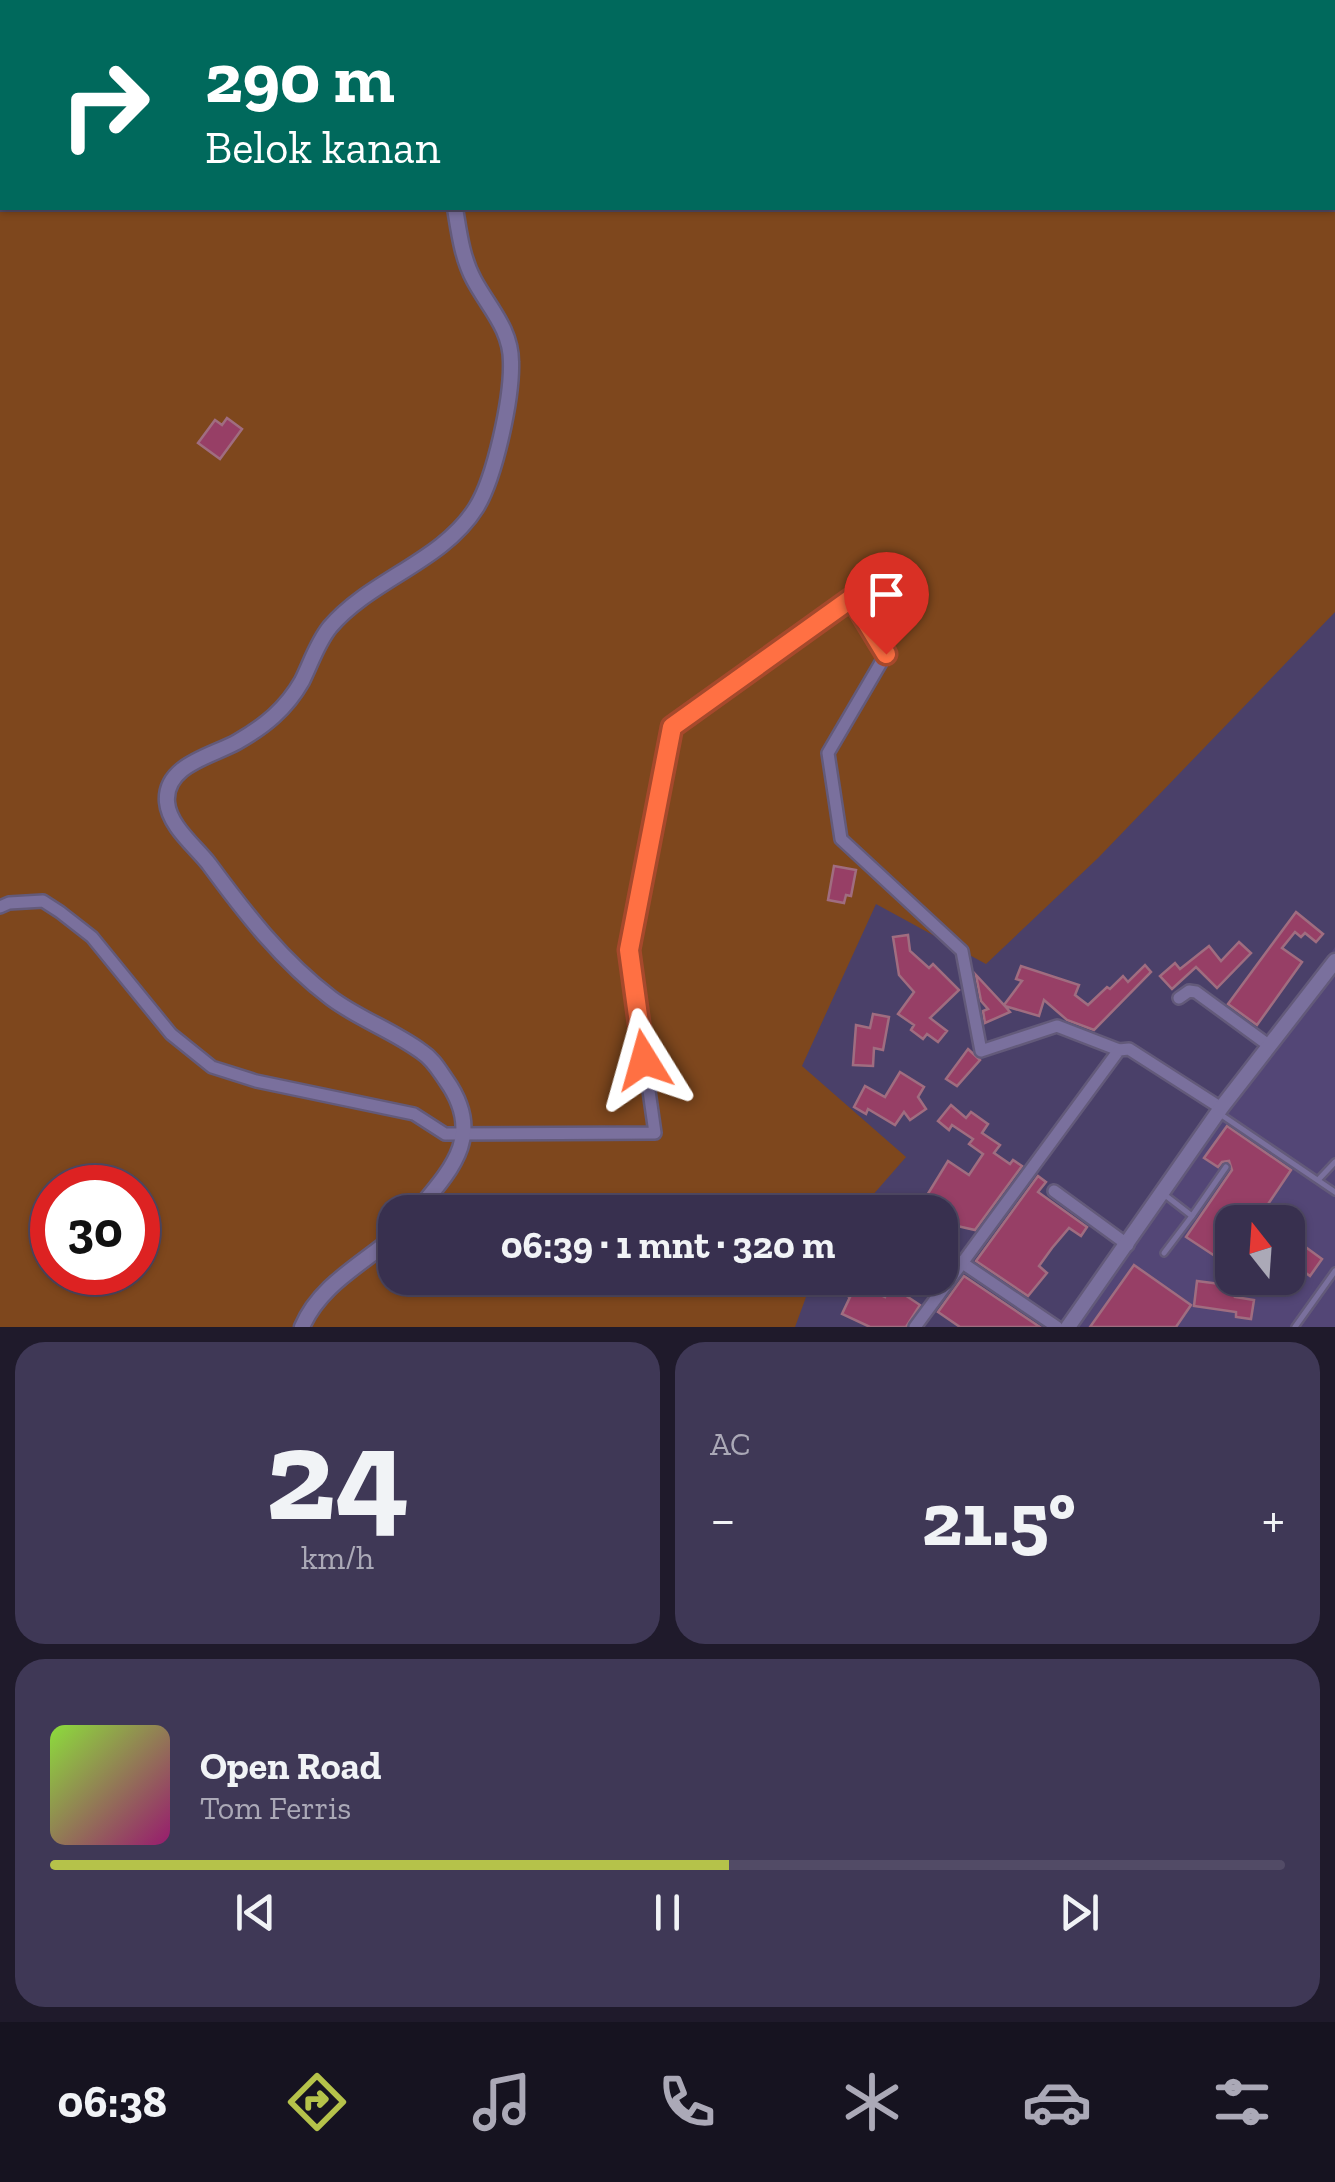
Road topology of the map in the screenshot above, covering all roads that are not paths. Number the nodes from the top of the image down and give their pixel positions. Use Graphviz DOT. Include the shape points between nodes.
graph roads {
  1 [pos="455,210"];
  2 [pos="0,907"];
  3 [pos="1335,961"];
  4 [pos="1178,998"];
  5 [pos="1267,1044"];
  6 [pos="1120,1050"];
  7 [pos="1219,1110"];
  8 [pos="464,1136"];
  9 [pos="1335,1162"];
  10 [pos="1226,1167"];
  11 [pos="1319,1179"];
  12 [pos="1054,1191"];
  13 [pos="1335,1192"];
  14 [pos="1163,1193"];
  15 [pos="429,1195"];
  16 [pos="1192,1216"];
  17 [pos="1128,1245"];
  18 [pos="378,1249"];
  19 [pos="1164,1253"];
  20 [pos="961,1262"];
  21 [pos="1335,1271"];
  22 [pos="302,1327"];
  23 [pos="915,1327"];
  24 [pos="1057,1327"];
  25 [pos="1068,1327"];
  26 [pos="1295,1327"];
  1 -- 8 [label="street" via="466,262 503,326 512,362 485,492 443,543 329,628 273,719 184,767 167,799 181,831 296,969 432,1060 460,1105"];
  2 -- 8 [label="street" via="44,901 60,912 92,937 171,1034 212,1067 414,1114 445,1134"];
  3 -- 5 [label="street"];
  4 -- 5 [label="street" via="1196,992"];
  5 -- 7 [label="street"];
  6 -- 7 [label="street" via="1129,1049"];
  6 -- 8 [label="street" via="1057,1026 980,1051 962,951 841,839 828,752 886,654 852,598 672,727 629,950 655,1133"];
  6 -- 20 [label="street"];
  7 -- 11 [label="lane"];
  7 -- 14 [label="street"];
  8 -- 15 [label="street" via="461,1153"];
  9 -- 11 [label="lane"];
  10 -- 16 [label="lane"];
  11 -- 13 [label="lane"];
  12 -- 17 [label="street"];
  14 -- 16 [label="lane"];
  14 -- 17 [label="street"];
  16 -- 19 [label="lane"];
  17 -- 25 [label="street"];
  18 -- 22 [label="street" via="319,1297"];
  20 -- 23 [label="street"];
  20 -- 24 [label="street"];
  21 -- 26 [label="lane"];
}
